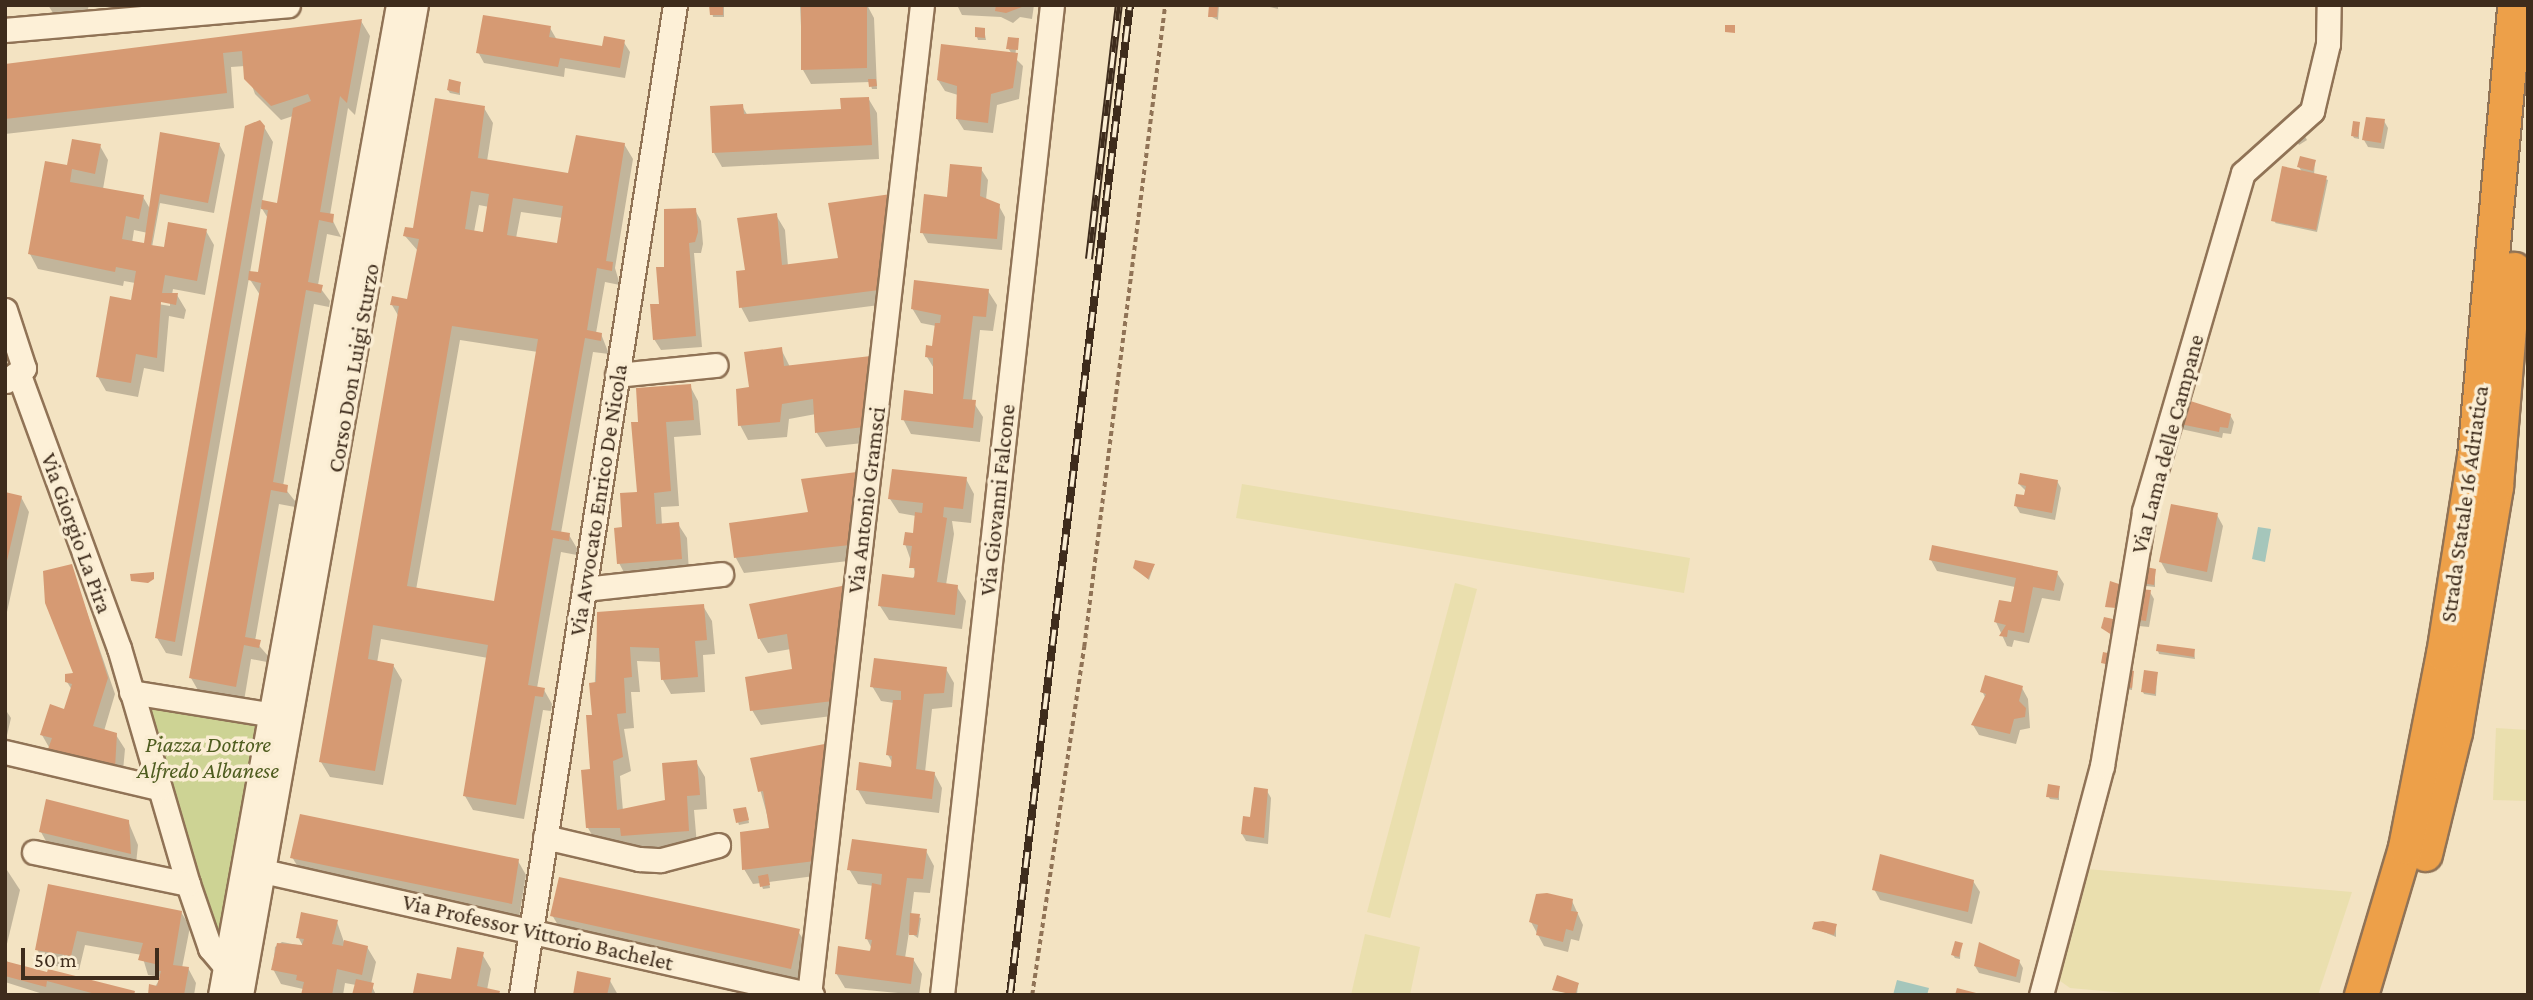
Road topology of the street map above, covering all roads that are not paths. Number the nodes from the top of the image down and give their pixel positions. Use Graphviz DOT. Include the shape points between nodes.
graph roads {
  1 [pos="288,5"];
  2 [pos="398,5"];
  3 [pos="416,5"];
  4 [pos="675,5"];
  5 [pos="922,5"];
  6 [pos="1052,5"];
  7 [pos="2329,5"];
  8 [pos="2514,5"];
  9 [pos="102,12"];
  10 [pos="5,30"];
  11 [pos="2528,103"];
  12 [pos="5,310"];
  13 [pos="2528,333"];
  14 [pos="715,365"];
  15 [pos="618,375"];
  16 [pos="12,378"];
  17 [pos="2496,486"];
  18 [pos="721,573"];
  19 [pos="584,589"];
  20 [pos="131,692"];
  21 [pos="269,712"];
  22 [pos="289,730"];
  23 [pos="5,752"];
  24 [pos="159,789"];
  25 [pos="545,837"];
  26 [pos="718,845"];
  27 [pos="34,852"];
  28 [pos="263,871"];
  29 [pos="188,884"];
  30 [pos="531,930"];
  31 [pos="226,967"];
  32 [pos="220,995"];
  33 [pos="241,995"];
  34 [pos="521,995"];
  35 [pos="810,995"];
  36 [pos="942,995"];
  37 [pos="2041,995"];
  38 [pos="2361,995"];
  39 [pos="2385,995"];
  1 -- 9 [label="street"];
  2 -- 21 [label="street, Corso Don Luigi Sturzo"];
  3 -- 22 [label="street, Corso Don Luigi Sturzo"];
  4 -- 15 [label="street, Via Avvocato Enrico De Nicola"];
  5 -- 35 [label="street, Via Antonio Gramsci"];
  6 -- 36 [label="street, Via Giovanni Falcone"];
  7 -- 37 [label="street, Via Lama delle Campane" via="2328,44 2312,111 2243,173 2152,484 2119,643 2102,766"];
  8 -- 38 [label="highway, Strada Statale 16 Adriatica" via="2474,457 2443,654 2405,847"];
  9 -- 10 [label="street"];
  11 -- 17 [label="highway, Strada Statale 16 Adriatica"];
  12 -- 16 [label="street, Via Giorgio La Pira" via="23,358"];
  13 -- 17 [label="highway" via="2514,425"];
  14 -- 15 [label="street"];
  15 -- 19 [label="street, Via Avvocato Enrico De Nicola"];
  16 -- 20 [label="street, Via Giorgio La Pira"];
  17 -- 39 [label="highway, Strada Statale 16 Adriatica" via="2455,732"];
  18 -- 19 [label="street"];
  19 -- 25 [label="street, Via Avvocato Enrico De Nicola"];
  20 -- 21 [label="street"];
  20 -- 24 [label="street"];
  21 -- 22 [label="street" via="281,715"];
  21 -- 31 [label="street"];
  22 -- 28 [label="street"];
  23 -- 24 [label="street"];
  24 -- 29 [label="street"];
  25 -- 26 [label="street" via="639,859 661,860"];
  25 -- 30 [label="street, Via Avvocato Enrico De Nicola"];
  27 -- 29 [label="street"];
  28 -- 30 [label="street, Via Professor Vittorio Bachelet"];
  28 -- 33 [label="street"];
  29 -- 31 [label="street" via="210,948"];
  30 -- 34 [label="street, Via Avvocato Enrico De Nicola"];
  30 -- 35 [label="street, Via Professor Vittorio Bachelet"];
  31 -- 32 [label="street"];
}
